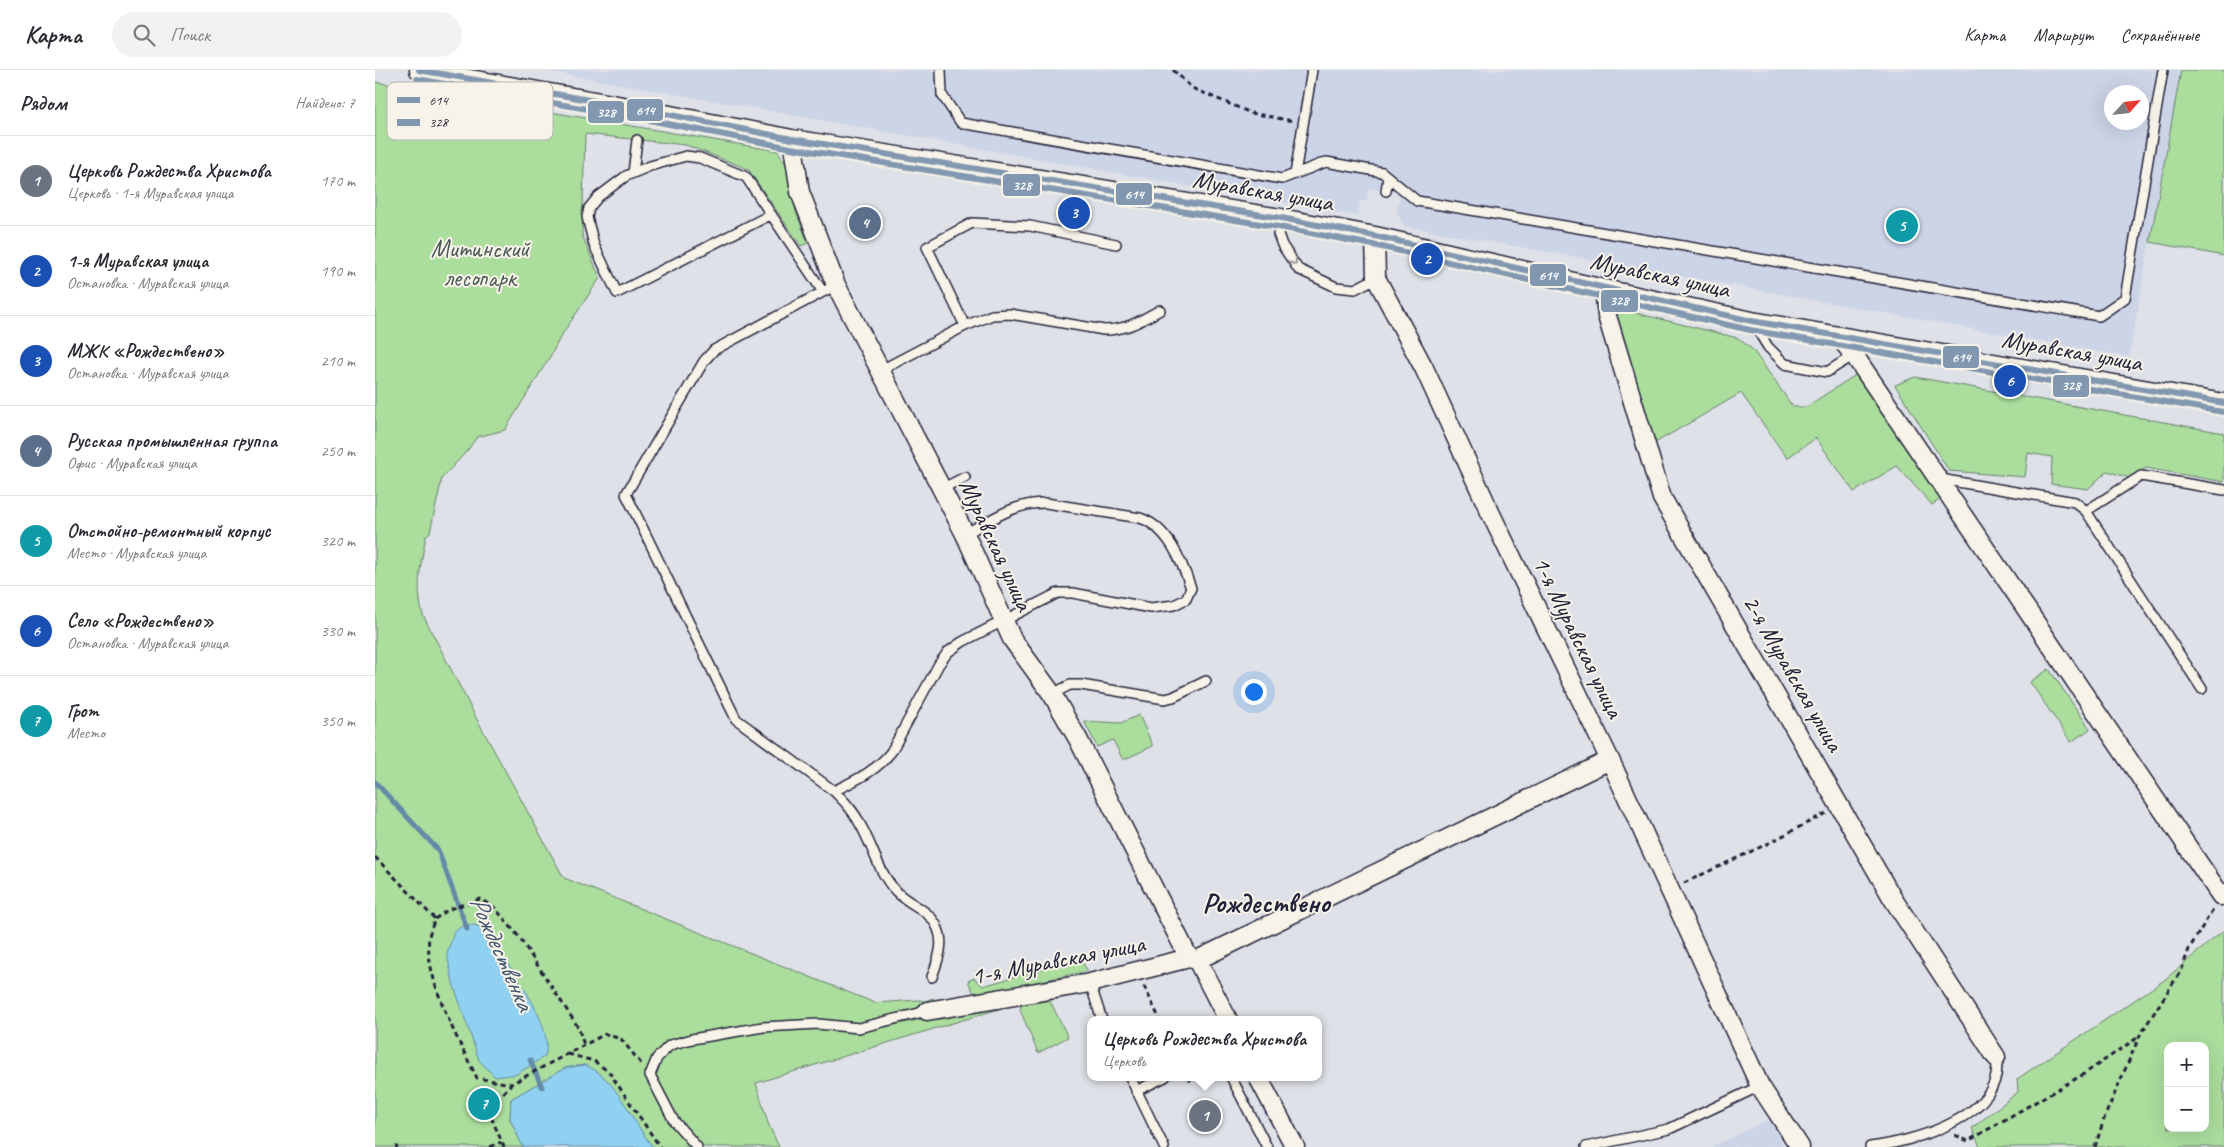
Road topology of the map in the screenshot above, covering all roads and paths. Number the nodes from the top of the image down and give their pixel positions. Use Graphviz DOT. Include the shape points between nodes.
graph roads {
  1 [pos="419,70"];
  2 [pos="941,70"];
  3 [pos="1173,70"];
  4 [pos="1312,70"];
  5 [pos="2163,70"];
  6 [pos="487,82"];
  7 [pos="553,94"];
  8 [pos="1303,123"];
  9 [pos="791,139"];
  10 [pos="637,140"];
  11 [pos="633,173"];
  12 [pos="1295,174"];
  13 [pos="1388,177"];
  14 [pos="1386,191"];
  15 [pos="770,215"];
  16 [pos="1281,218"];
  17 [pos="1375,236"];
  18 [pos="1116,244"];
  19 [pos="1376,278"];
  20 [pos="830,288"];
  21 [pos="1604,289"];
  22 [pos="1160,310"];
  23 [pos="1752,321"];
  24 [pos="965,326"];
  25 [pos="1830,333"];
  26 [pos="1854,355"];
  27 [pos="881,370"];
  28 [pos="2224,403"];
  29 [pos="965,477"];
  30 [pos="1939,479"];
  31 [pos="941,489"];
  32 [pos="2224,490"];
  33 [pos="2086,511"];
  34 [pos="965,534"];
  35 [pos="1003,620"];
  36 [pos="1206,681"];
  37 [pos="2202,689"];
  38 [pos="1052,694"];
  39 [pos="1610,760"];
  40 [pos="834,791"];
  41 [pos="1829,811"];
  42 [pos="375,857"];
  43 [pos="1670,890"];
  44 [pos="2222,894"];
  45 [pos="435,919"];
  46 [pos="1193,959"];
  47 [pos="1137,972"];
  48 [pos="931,977"];
  49 [pos="1090,983"];
  50 [pos="927,1011"];
  51 [pos="1101,1016"];
  52 [pos="1158,1016"];
  53 [pos="1226,1016"];
  54 [pos="2140,1035"];
  55 [pos="585,1045"];
  56 [pos="568,1054"];
  57 [pos="1996,1057"];
  58 [pos="650,1075"];
  59 [pos="1132,1081"];
  60 [pos="1157,1081"];
  61 [pos="1190,1081"];
  62 [pos="1233,1081"];
  63 [pos="1260,1081"];
  64 [pos="511,1084"];
  65 [pos="1191,1085"];
  66 [pos="1760,1086"];
  67 [pos="1136,1091"];
  68 [pos="1939,1128"];
  69 [pos="501,1142"];
  70 [pos="490,1147"];
  71 [pos="504,1147"];
  72 [pos="660,1147"];
  73 [pos="697,1147"];
  74 [pos="1164,1147"];
  75 [pos="1267,1147"];
  76 [pos="1295,1147"];
  77 [pos="1586,1147"];
  78 [pos="1800,1147"];
  79 [pos="1870,1147"];
  80 [pos="2095,1147"];
  1 -- 6 [label="street, Муравская улица"];
  2 -- 12 [label="lane" via="942,95 961,123 1282,179"];
  3 -- 8 [label="path" via="1192,88 1251,113"];
  4 -- 8 [label="lane"];
  5 -- 13 [label="lane" via="2125,298 2099,316 1417,200"];
  7 -- 9 [label="street, Муравская улица"];
  8 -- 12 [label="lane"];
  9 -- 16 [label="street, Муравская улица"];
  9 -- 20 [label="street, Муравская улица" via="800,192"];
  10 -- 11 [label="lane"];
  11 -- 15 [label="lane" via="676,158 700,158 746,177"];
  11 -- 15 [label="lane" via="598,197 589,208 587,217 594,245 617,293"];
  12 -- 13 [label="lane" via="1326,162 1382,172"];
  13 -- 14 [label="lane"];
  15 -- 20 [label="lane"];
  16 -- 17 [label="street, Муравская улица"];
  16 -- 19 [label="lane, one-way" via="1278,234 1297,268 1337,287 1355,289"];
  17 -- 19 [label="street, 1-я Муравская улица"];
  17 -- 21 [label="street, Муравская улица"];
  18 -- 24 [label="lane" via="1030,226 972,223 956,231 927,247"];
  19 -- 39 [label="street, 1-я Муравская улица" via="1424,368"];
  20 -- 27 [label="street, Муравская улица"];
  20 -- 40 [label="lane" via="714,350 704,361 626,494 736,719"];
  21 -- 23 [label="street, Муравская улица"];
  21 -- 57 [label="street, 2-я Муравская улица" via="1607,316 1662,498 1893,899"];
  22 -- 24 [label="lane" via="1120,330 1010,314 992,315"];
  23 -- 25 [label="street, Муравская улица"];
  23 -- 26 [label="lane" via="1785,364 1827,372"];
  24 -- 27 [label="lane"];
  25 -- 26 [label="street"];
  25 -- 28 [label="street, Муравская улица"];
  26 -- 30 [label="street"];
  27 -- 31 [label="street, Муравская улица"];
  29 -- 31 [label="lane"];
  30 -- 33 [label="lane" via="2075,502"];
  30 -- 44 [label="street"];
  31 -- 34 [label="street, Муравская улица"];
  32 -- 33 [label="lane" via="2141,476"];
  33 -- 37 [label="lane"];
  34 -- 35 [label="street, Муравская улица"];
  34 -- 35 [label="lane" via="1017,506 1031,503 1140,518 1151,521 1168,538 1191,588 1186,599 1162,608 1073,593 1058,594"];
  35 -- 38 [label="street, Муравская улица" via="1012,639"];
  35 -- 40 [label="lane" via="948,652 891,752 865,776"];
  36 -- 38 [label="lane" via="1165,699 1081,685 1070,685"];
  38 -- 46 [label="street, Муравская улица"];
  39 -- 43 [label="street, 1-я Муравская улица"];
  39 -- 46 [label="street, 1-я Муравская улица"];
  40 -- 48 [label="lane" via="860,823 893,888 935,923 941,949"];
  41 -- 43 [label="path"];
  42 -- 45 [label="path"];
  43 -- 66 [label="street, 1-я Муравская улица"];
  44 -- 54 [label="path" via="2189,949 2182,969"];
  45 -- 55 [label="path" via="449,909 480,899 495,908 519,936 578,1027"];
  45 -- 64 [label="path" via="429,937 431,960 436,988 451,1026 477,1078"];
  46 -- 47 [label="street, 1-я Муравская улица"];
  46 -- 53 [label="street"];
  47 -- 49 [label="street, 1-я Муравская улица"];
  47 -- 52 [label="path"];
  49 -- 50 [label="street, 1-я Муравская улица"];
  49 -- 51 [label="lane"];
  50 -- 58 [label="lane" via="859,1028 818,1024 763,1027 692,1039 669,1045 657,1058"];
  54 -- 68 [label="path" via="2084,1074 1968,1141"];
  54 -- 80 [label="path"];
  55 -- 56 [label="path"];
  55 -- 58 [label="path" via="605,1034 621,1039"];
  56 -- 64 [label="path"];
  56 -- 72 [label="path" via="594,1061 609,1072"];
  57 -- 68 [label="lane" via="1997,1077 1989,1093 1967,1113"];
  58 -- 73 [label="lane" via="674,1121"];
  59 -- 67 [label="lane"];
  60 -- 67 [label="lane"];
  61 -- 65 [label="path"];
  62 -- 75 [label="lane"];
  63 -- 76 [label="street"];
  64 -- 69 [label="path" via="488,1110"];
  66 -- 77 [label="lane" via="1669,1129"];
  66 -- 78 [label="street, 1-я Муравская улица"];
  67 -- 74 [label="lane"];
  68 -- 79 [label="lane" via="1895,1144"];
  69 -- 70 [label="path"];
  69 -- 71 [label="path"];
}
